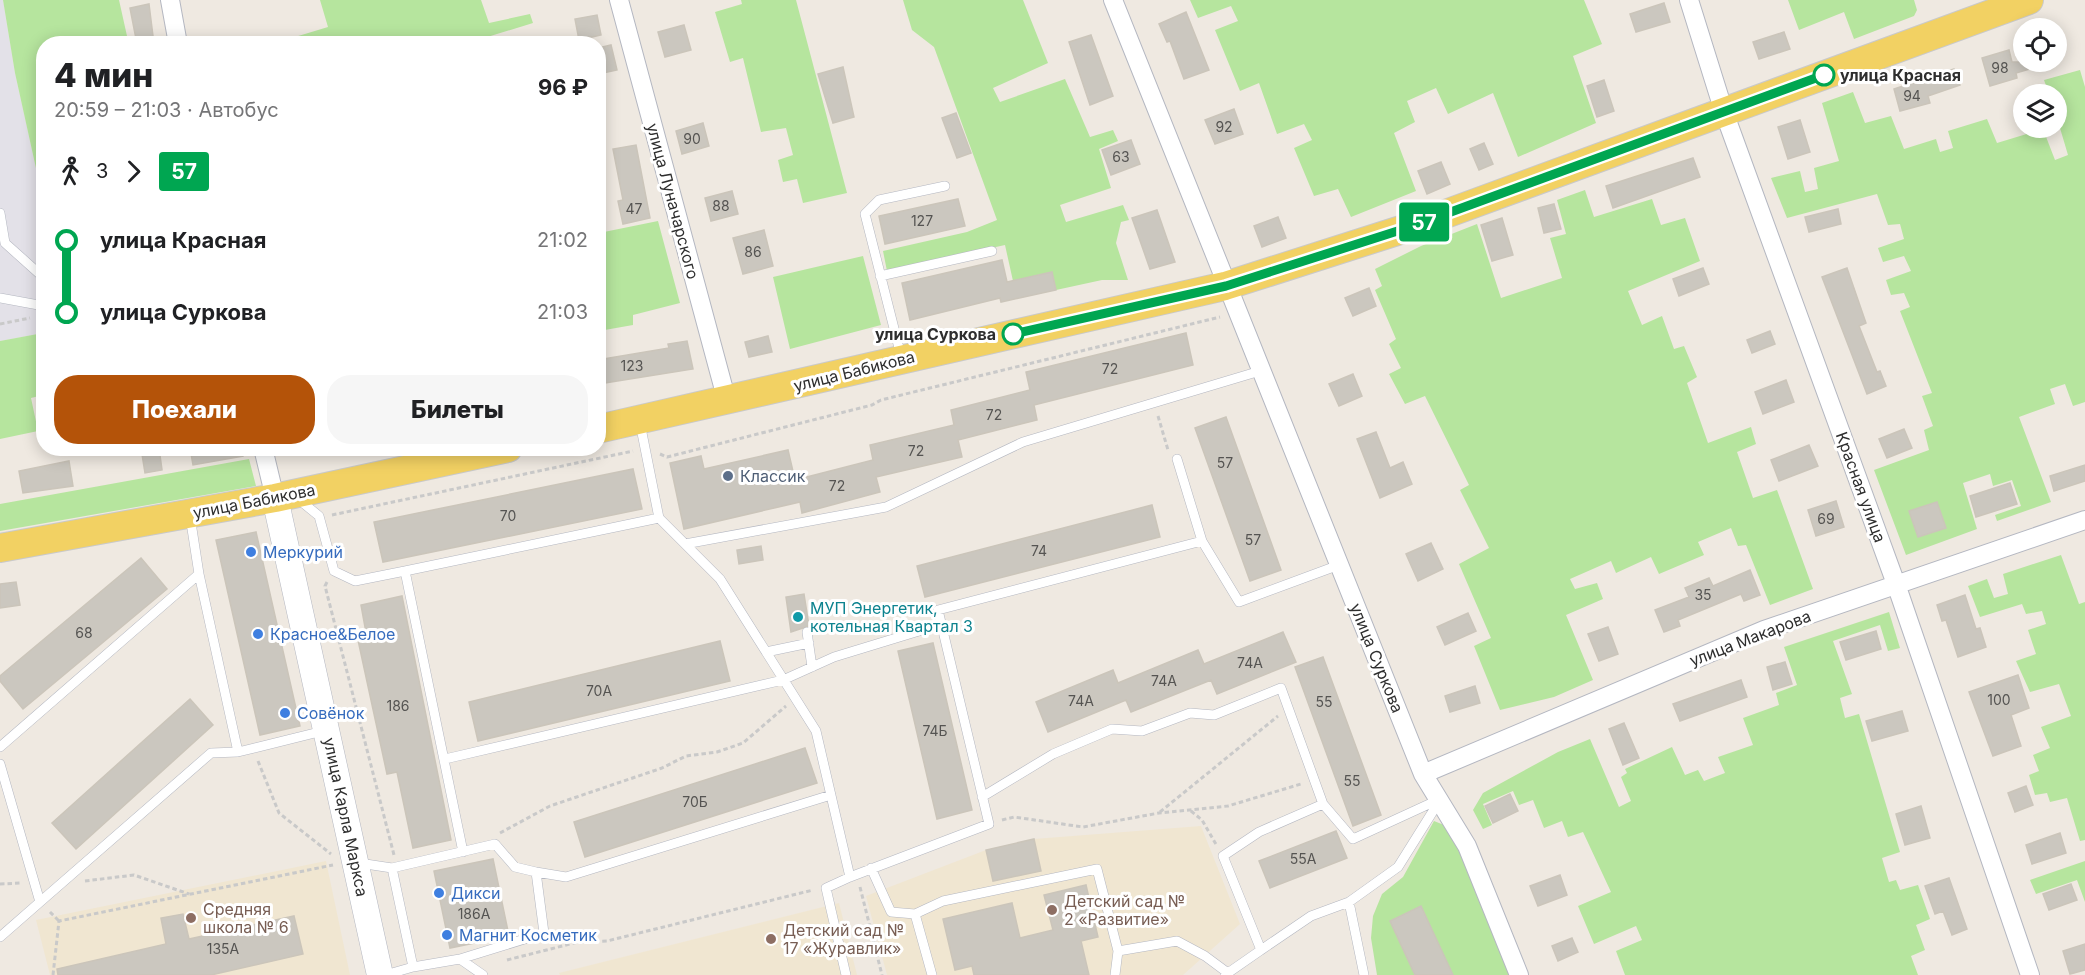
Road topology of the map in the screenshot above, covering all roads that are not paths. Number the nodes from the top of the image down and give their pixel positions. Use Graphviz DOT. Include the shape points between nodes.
graph roads {
  1 [pos="170,0"];
  2 [pos="619,0"];
  3 [pos="1113,0"];
  4 [pos="1689,0"];
  5 [pos="2029,0"];
  6 [pos="177,36"];
  7 [pos="1724,112"];
  8 [pos="945,186"];
  9 [pos="0,213"];
  10 [pos="992,251"];
  11 [pos="36,271"];
  12 [pos="880,276"];
  13 [pos="1226,286"];
  14 [pos="0,298"];
  15 [pos="36,305"];
  16 [pos="902,358"];
  17 [pos="1260,371"];
  18 [pos="727,401"];
  19 [pos="639,420"];
  20 [pos="606,427"];
  21 [pos="266,456"];
  22 [pos="471,456"];
  23 [pos="1177,459"];
  24 [pos="284,496"];
  25 [pos="190,514"];
  26 [pos="659,518"];
  27 [pos="2085,520"];
  28 [pos="1202,541"];
  29 [pos="685,544"];
  30 [pos="0,548"];
  31 [pos="1340,565"];
  32 [pos="405,571"];
  33 [pos="199,574"];
  34 [pos="1896,584"];
  35 [pos="942,624"];
  36 [pos="807,632"];
  37 [pos="808,644"];
  38 [pos="766,651"];
  39 [pos="812,667"];
  40 [pos="783,680"];
  41 [pos="327,731"];
  42 [pos="0,747"];
  43 [pos="238,752"];
  44 [pos="445,759"];
  45 [pos="0,764"];
  46 [pos="1423,774"];
  47 [pos="831,795"];
  48 [pos="982,797"];
  49 [pos="1440,800"];
  50 [pos="1323,804"];
  51 [pos="463,852"];
  52 [pos="349,863"];
  53 [pos="395,867"];
  54 [pos="871,868"];
  55 [pos="536,872"];
  56 [pos="850,877"];
  57 [pos="40,902"];
  58 [pos="1349,902"];
  59 [pos="915,914"];
  60 [pos="0,937"];
  61 [pos="1261,950"];
  62 [pos="1118,951"];
  63 [pos="460,959"];
  64 [pos="413,967"];
  65 [pos="1226,974"];
  66 [pos="380,975"];
  67 [pos="384,975"];
  68 [pos="483,975"];
  69 [pos="846,975"];
  70 [pos="932,975"];
  71 [pos="1115,975"];
  72 [pos="1364,975"];
  73 [pos="1519,975"];
  74 [pos="2030,975"];
  1 -- 6 [label="street"];
  2 -- 18 [label="street, улица Луначарского"];
  3 -- 13 [label="street, улица Суркова"];
  4 -- 7 [label="street, Красная улица"];
  5 -- 7 [label="main road, улица Бабикова"];
  7 -- 13 [label="main road, улица Бабикова" via="1410,227"];
  7 -- 34 [label="street, Красная улица"];
  8 -- 12 [label="lane" via="879,200 865,214"];
  9 -- 11 [label="lane" via="5,243"];
  10 -- 12 [label="lane"];
  12 -- 16 [label="lane"];
  13 -- 16 [label="main road, улица Бабикова"];
  13 -- 17 [label="street, улица Суркова"];
  14 -- 15 [label="lane"];
  16 -- 18 [label="main road, улица Бабикова"];
  17 -- 29 [label="lane" via="1023,442 886,507"];
  17 -- 31 [label="street, улица Суркова"];
  18 -- 19 [label="main road, улица Бабикова"];
  19 -- 20 [label="main road, улица Бабикова"];
  19 -- 26 [label="lane"];
  21 -- 24 [label="street, улица Карла Маркса"];
  22 -- 24 [label="main road, улица Бабикова"];
  23 -- 28 [label="lane"];
  24 -- 25 [label="main road, улица Бабикова"];
  24 -- 32 [label="lane" via="319,516 334,570 355,581"];
  24 -- 41 [label="street, улица Карла Маркса"];
  25 -- 30 [label="main road, улица Бабикова"];
  25 -- 33 [label="lane"];
  26 -- 29 [label="lane"];
  26 -- 32 [label="lane"];
  27 -- 34 [label="street, улица Макарова"];
  28 -- 31 [label="lane" via="1239,602"];
  28 -- 35 [label="lane" via="938,610"];
  29 -- 38 [label="lane" via="720,579"];
  31 -- 46 [label="street, улица Суркова"];
  32 -- 44 [label="lane"];
  33 -- 42 [label="lane"];
  33 -- 43 [label="lane"];
  34 -- 46 [label="street, улица Макарова" via="1764,630"];
  34 -- 74 [label="street, Красная улица"];
  35 -- 39 [label="lane"];
  35 -- 48 [label="lane"];
  36 -- 37 [label="lane"];
  37 -- 38 [label="lane"];
  37 -- 39 [label="lane"];
  38 -- 40 [label="lane"];
  39 -- 40 [label="lane"];
  40 -- 44 [label="lane"];
  40 -- 47 [label="lane" via="816,731"];
  41 -- 43 [label="lane"];
  41 -- 52 [label="street, улица Карла Маркса"];
  43 -- 57 [label="lane" via="211,753"];
  44 -- 51 [label="lane"];
  45 -- 57 [label="lane"];
  46 -- 49 [label="street, улица Суркова"];
  47 -- 55 [label="lane" via="566,877"];
  47 -- 56 [label="lane"];
  48 -- 50 [label="lane" via="1053,754 1112,729 1142,731 1190,713 1214,715 1281,688"];
  48 -- 54 [label="lane" via="988,824"];
  49 -- 50 [label="lane" via="1353,839"];
  49 -- 58 [label="lane" via="1398,867"];
  49 -- 73 [label="street, улица Суркова" via="1467,846"];
  50 -- 61 [label="lane" via="1259,832 1223,856"];
  51 -- 53 [label="lane"];
  51 -- 55 [label="lane" via="495,844 516,867"];
  52 -- 53 [label="lane"];
  52 -- 66 [label="street, улица Карла Маркса"];
  53 -- 64 [label="lane"];
  54 -- 56 [label="lane"];
  54 -- 59 [label="lane" via="891,912"];
  55 -- 63 [label="lane" via="544,933"];
  56 -- 69 [label="lane" via="826,888"];
  57 -- 60 [label="lane"];
  58 -- 61 [label="lane" via="1311,916"];
  58 -- 72 [label="lane"];
  59 -- 62 [label="lane" via="944,901 1097,869"];
  59 -- 70 [label="lane"];
  61 -- 65 [label="lane"];
  62 -- 65 [label="lane" via="1177,941 1205,956"];
  62 -- 71 [label="lane"];
  63 -- 64 [label="lane"];
  63 -- 68 [label="lane"];
  64 -- 67 [label="lane"];
}
